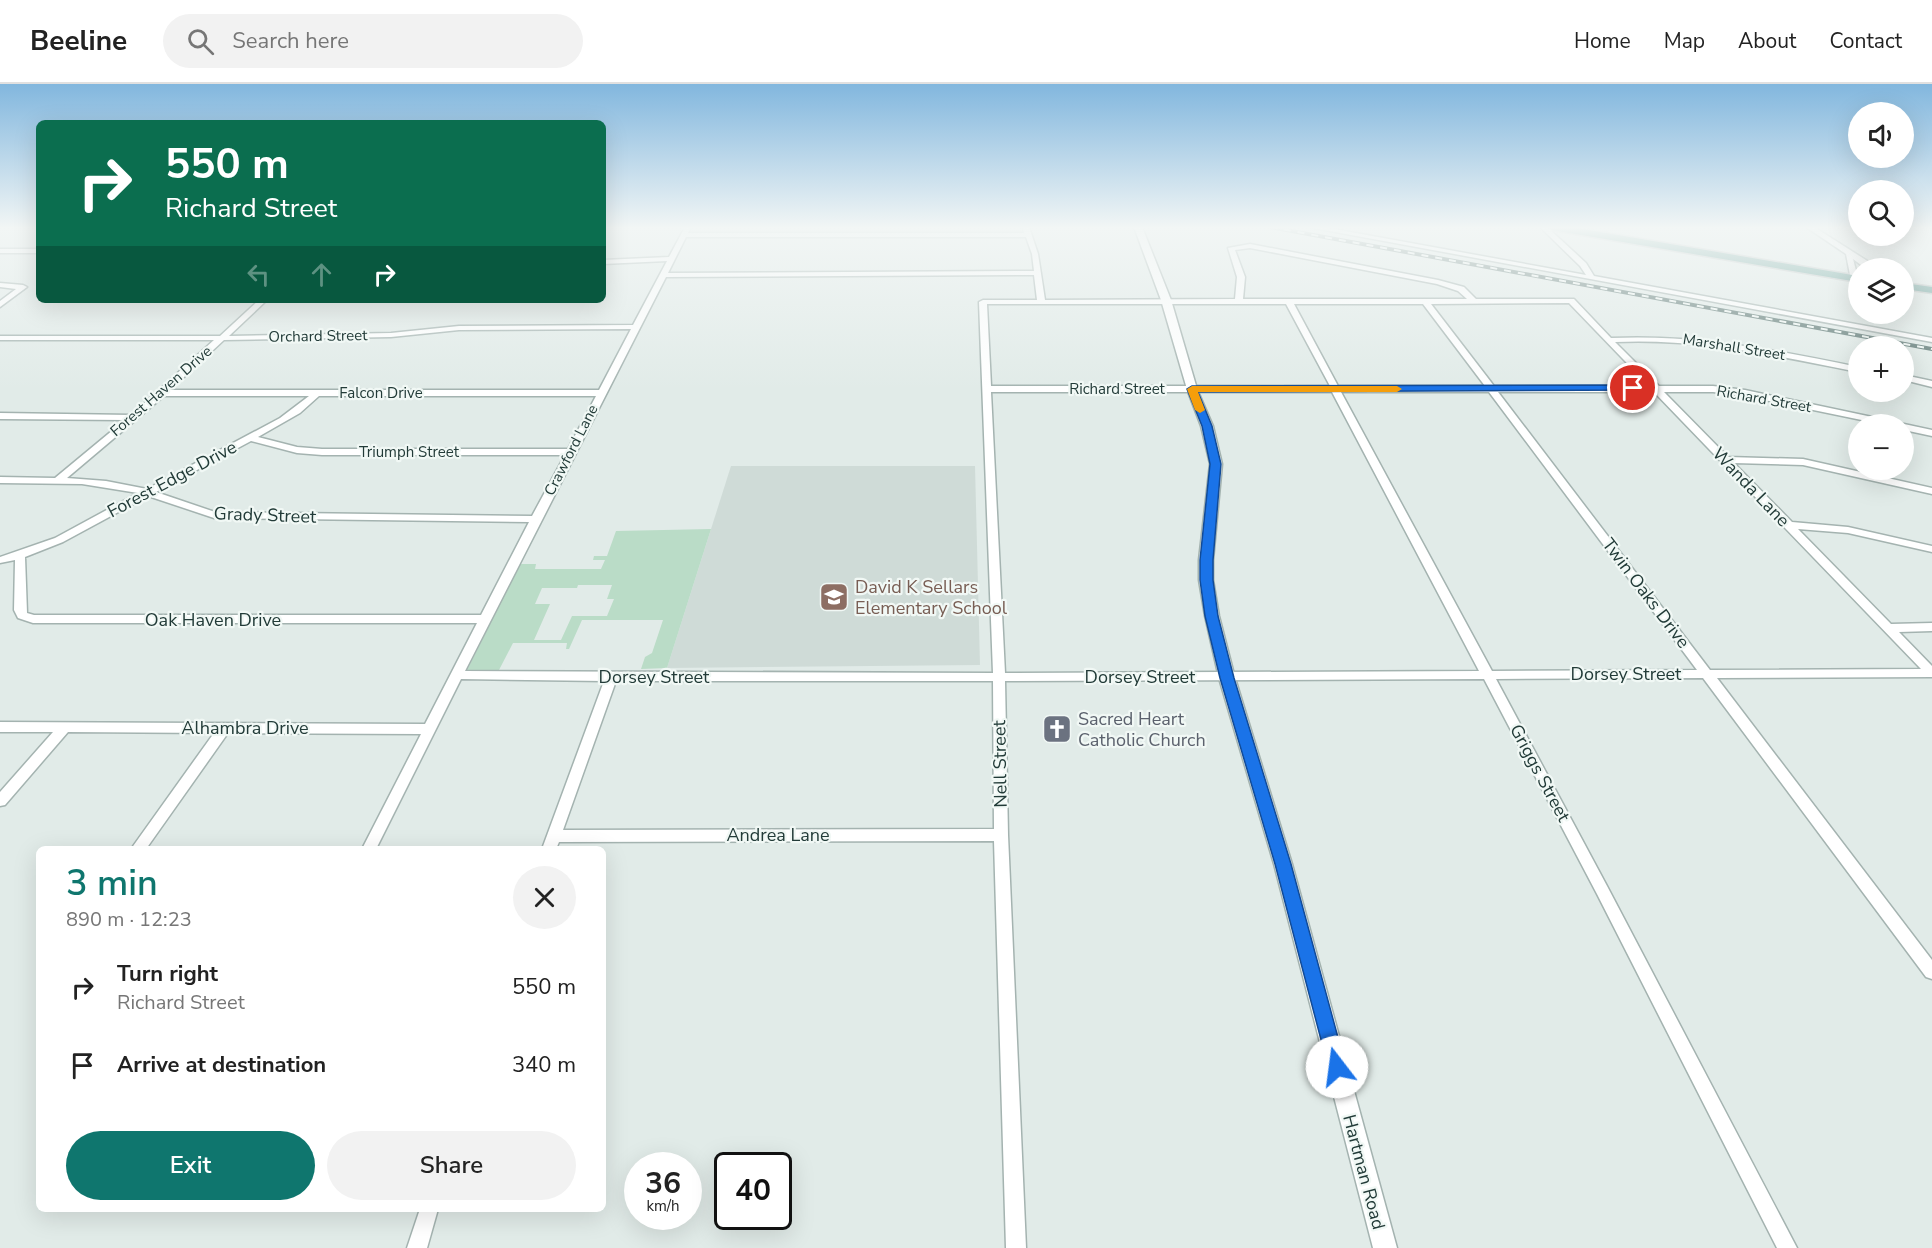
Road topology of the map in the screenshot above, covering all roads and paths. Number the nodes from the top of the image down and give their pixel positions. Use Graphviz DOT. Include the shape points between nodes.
graph roads {
  1 [pos="660,281"];
  2 [pos="1038,281"];
  3 [pos="1159,281"];
  4 [pos="1241,281"];
  5 [pos="1434,281"];
  6 [pos="1614,281"];
  7 [pos="0,285"];
  8 [pos="1914,287"];
  9 [pos="1932,290"];
  10 [pos="1166,300"];
  11 [pos="1239,300"];
  12 [pos="1288,300"];
  13 [pos="1041,301"];
  14 [pos="1425,301"];
  15 [pos="1474,301"];
  16 [pos="260,303"];
  17 [pos="0,305"];
  18 [pos="636,327"];
  19 [pos="0,338"];
  20 [pos="222,338"];
  21 [pos="1609,340"];
  22 [pos="1932,340"];
  23 [pos="1848,367"];
  24 [pos="1914,380"];
  25 [pos="1932,384"];
  26 [pos="1493,388"];
  27 [pos="1656,388"];
  28 [pos="987,389"];
  29 [pos="1192,389"];
  30 [pos="1335,389"];
  31 [pos="162,393"];
  32 [pos="317,393"];
  33 [pos="600,393"];
  34 [pos="1848,415"];
  35 [pos="0,416"];
  36 [pos="130,417"];
  37 [pos="1914,429"];
  38 [pos="1932,433"];
  39 [pos="251,438"];
  40 [pos="570,452"];
  41 [pos="1726,460"];
  42 [pos="0,480"];
  43 [pos="57,481"];
  44 [pos="1932,491"];
  45 [pos="146,492"];
  46 [pos="535,519"];
  47 [pos="1789,525"];
  48 [pos="1932,549"];
  49 [pos="20,555"];
  50 [pos="0,560"];
  51 [pos="485,619"];
  52 [pos="1932,627"];
  53 [pos="1889,628"];
  54 [pos="1932,673"];
  55 [pos="1487,674"];
  56 [pos="1706,674"];
  57 [pos="457,675"];
  58 [pos="611,677"];
  59 [pos="999,677"];
  60 [pos="1227,678"];
  61 [pos="0,727"];
  62 [pos="65,727"];
  63 [pos="224,728"];
  64 [pos="430,729"];
  65 [pos="0,801"];
  66 [pos="1001,835"];
  67 [pos="552,842"];
  68 [pos="140,846"];
  69 [pos="371,846"];
  70 [pos="1932,972"];
  71 [pos="428,1212"];
  72 [pos="417,1248"];
  73 [pos="1016,1248"];
  74 [pos="1385,1248"];
  75 [pos="1787,1248"];
  1 -- 18 [label="street, Crawford Lane"];
  2 -- 13 [label="street"];
  3 -- 10 [label="street, Hartman Road"];
  4 -- 11 [label="street"];
  5 -- 15 [label="street" via="1461,289"];
  6 -- 22 [label="street"];
  7 -- 17 [label="street" via="23,287"];
  8 -- 9 [label="main road"];
  10 -- 11 [label="street"];
  10 -- 13 [label="street"];
  10 -- 29 [label="street, Hartman Road"];
  11 -- 12 [label="street"];
  12 -- 14 [label="street"];
  12 -- 30 [label="street, Griggs Street"];
  13 -- 28 [label="street, Nell Street" via="986,301 981,306"];
  14 -- 15 [label="street"];
  14 -- 26 [label="street, Twin Oaks Drive"];
  15 -- 21 [label="street, Wanda Lane" via="1570,300"];
  16 -- 20 [label="street, Forest Haven Drive"];
  18 -- 20 [label="street, Orchard Street" via="459,328 375,335"];
  18 -- 33 [label="street, Crawford Lane"];
  19 -- 20 [label="street, Orchard Street"];
  20 -- 31 [label="street, Forest Haven Drive"];
  21 -- 23 [label="street, Marshall Street" via="1660,337 1714,341"];
  21 -- 27 [label="street, Wanda Lane"];
  24 -- 25 [label="street"];
  26 -- 27 [label="street, Richard Street"];
  26 -- 30 [label="street, Richard Street"];
  26 -- 56 [label="street, Twin Oaks Drive"];
  27 -- 34 [label="street, Richard Street" via="1746,393"];
  27 -- 41 [label="street, Wanda Lane"];
  28 -- 29 [label="street, Richard Street"];
  28 -- 59 [label="street, Nell Street"];
  29 -- 30 [label="street, Richard Street"];
  29 -- 60 [label="street, Hartman Road" via="1207,426 1216,464 1206,580"];
  30 -- 55 [label="street, Griggs Street"];
  31 -- 32 [label="street, Falcon Drive"];
  31 -- 36 [label="street, Forest Haven Drive"];
  32 -- 33 [label="street, Falcon Drive"];
  32 -- 39 [label="street, Forest Edge Drive" via="297,411"];
  33 -- 40 [label="street, Crawford Lane"];
  35 -- 36 [label="street"];
  36 -- 43 [label="street, Forest Haven Drive"];
  37 -- 38 [label="street"];
  39 -- 40 [label="street, Triumph Street" via="322,452"];
  39 -- 45 [label="street, Forest Edge Drive"];
  40 -- 46 [label="street, Crawford Lane"];
  41 -- 44 [label="street" via="1803,462"];
  41 -- 47 [label="street, Wanda Lane"];
  42 -- 43 [label="street, Grady Street"];
  43 -- 45 [label="street, Grady Street" via="106,484"];
  45 -- 46 [label="street, Grady Street" via="224,516"];
  45 -- 49 [label="street, Forest Edge Drive" via="59,540"];
  46 -- 51 [label="street, Crawford Lane"];
  47 -- 48 [label="street" via="1848,530"];
  47 -- 53 [label="street, Wanda Lane"];
  49 -- 50 [label="street"];
  49 -- 51 [label="street, Oak Haven Drive" via="20,610 33,619"];
  51 -- 57 [label="street, Crawford Lane"];
  52 -- 53 [label="street"];
  53 -- 54 [label="street, Wanda Lane"];
  54 -- 56 [label="street, Dorsey Street"];
  55 -- 56 [label="street, Dorsey Street"];
  55 -- 60 [label="street, Dorsey Street"];
  55 -- 75 [label="street, Griggs Street"];
  56 -- 70 [label="street, Twin Oaks Drive"];
  57 -- 58 [label="street, Dorsey Street"];
  57 -- 64 [label="street"];
  58 -- 59 [label="street, Dorsey Street"];
  58 -- 67 [label="street"];
  59 -- 60 [label="street, Dorsey Street"];
  59 -- 66 [label="street, Nell Street"];
  60 -- 74 [label="street, Hartman Road" via="1283,864"];
  61 -- 62 [label="street, Alhambra Drive"];
  62 -- 63 [label="street, Alhambra Drive"];
  62 -- 65 [label="street"];
  63 -- 64 [label="street, Alhambra Drive"];
  63 -- 68 [label="street"];
  64 -- 69 [label="street"];
  66 -- 67 [label="street, Andrea Lane"];
  66 -- 73 [label="street, Nell Street"];
  71 -- 72 [label="street"];
}
